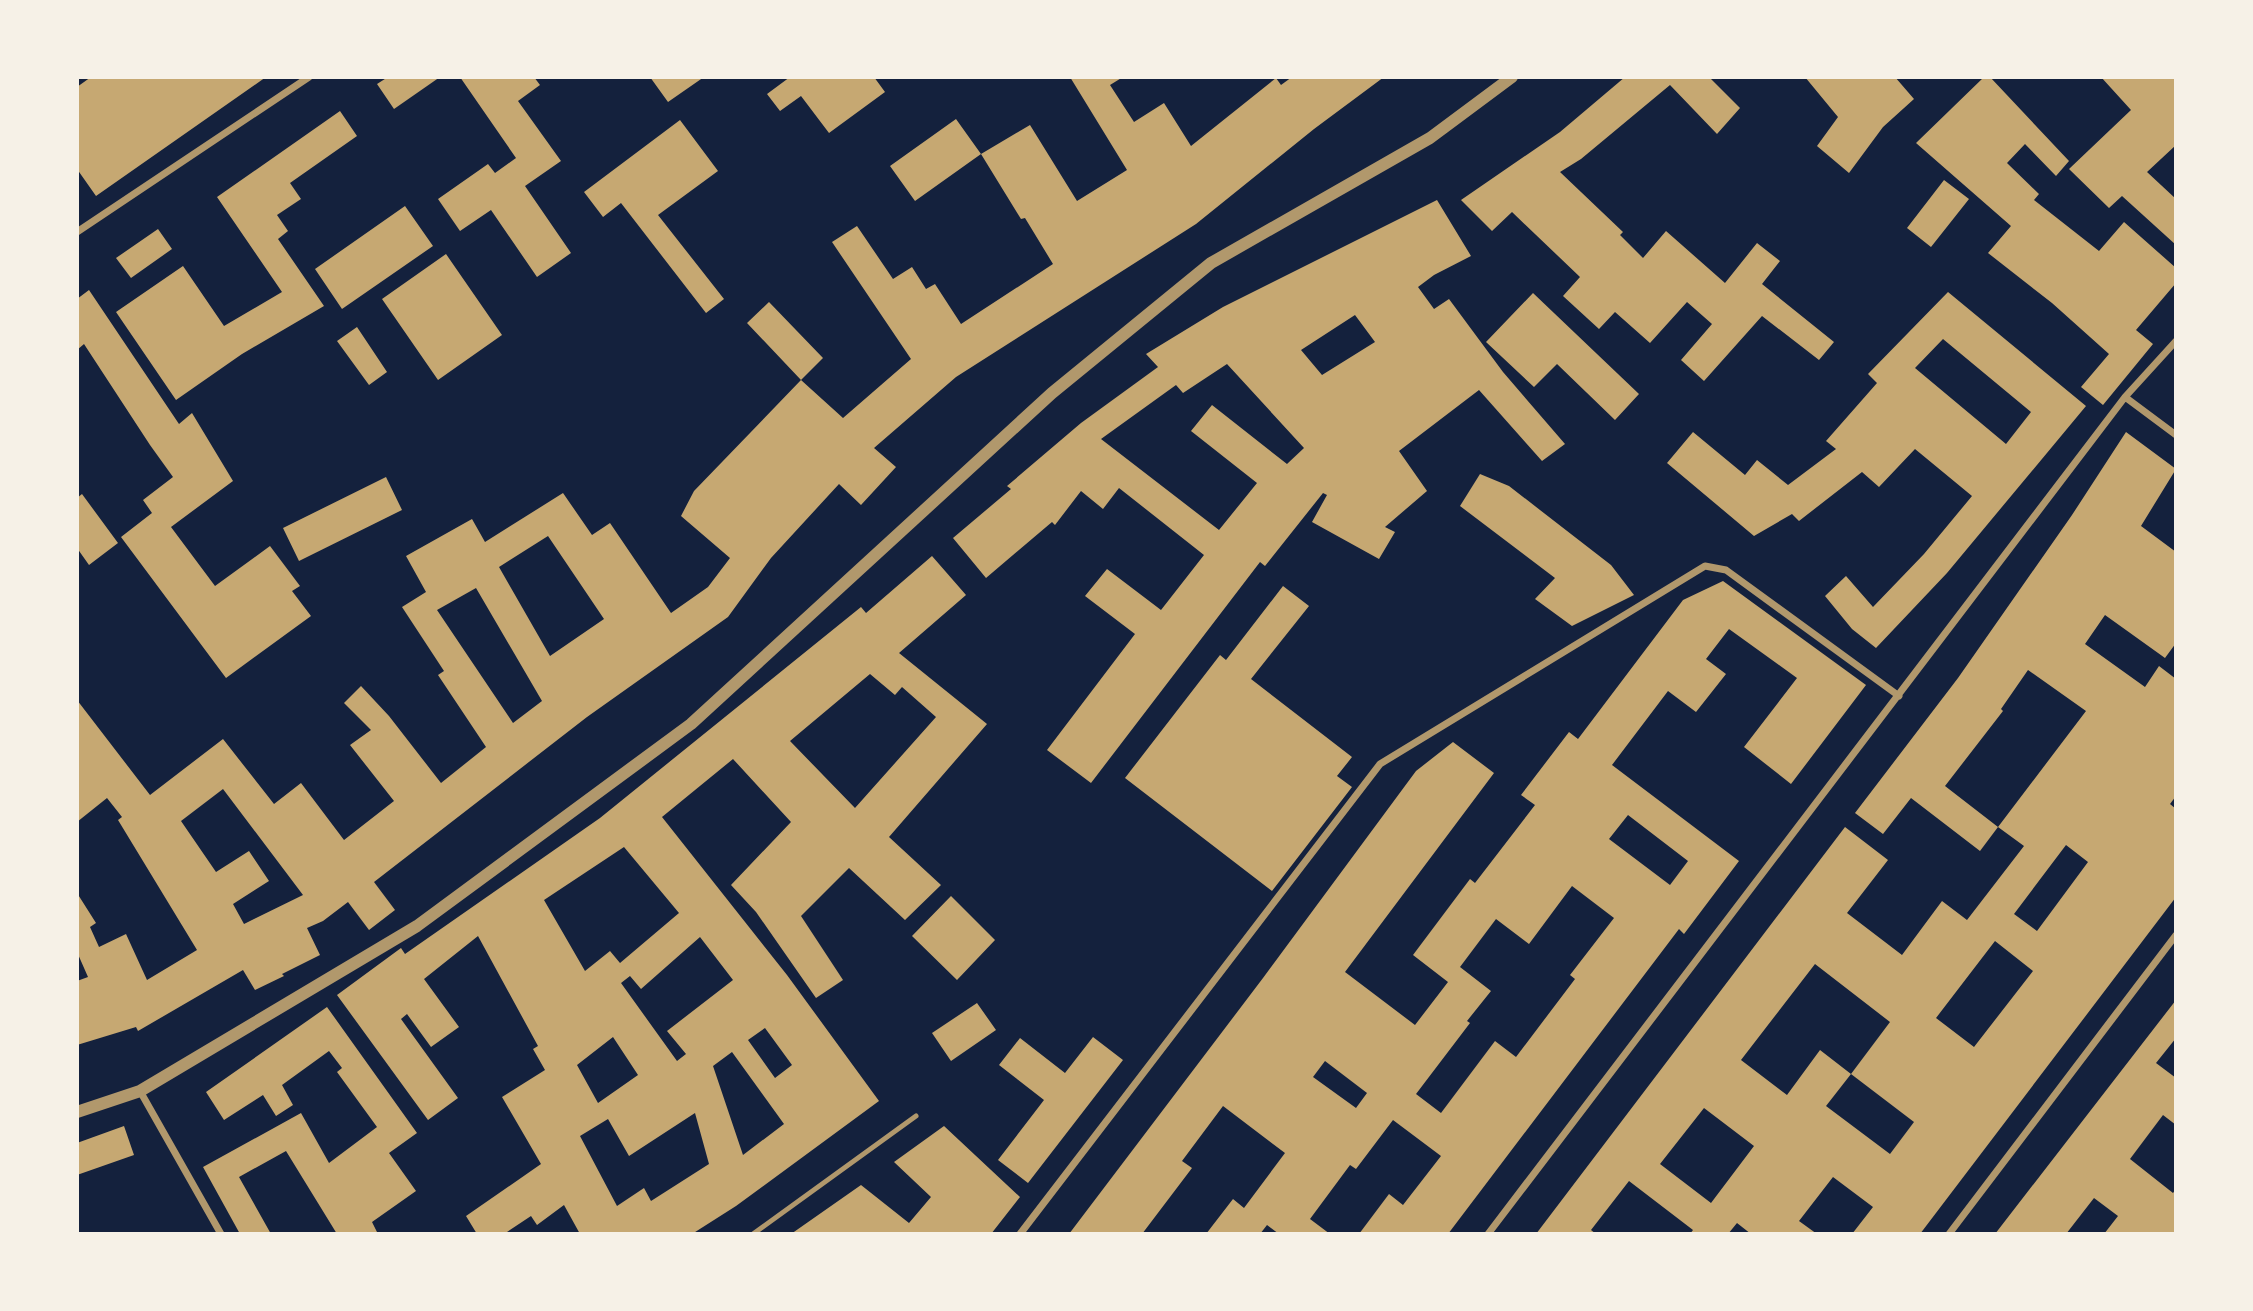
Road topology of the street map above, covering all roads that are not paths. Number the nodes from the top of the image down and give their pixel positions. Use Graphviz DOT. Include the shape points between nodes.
graph roads {
  1 [pos="309,77"];
  2 [pos="1512,77"];
  3 [pos="77,232"];
  4 [pos="2176,341"];
  5 [pos="2125,397"];
  6 [pos="2176,435"];
  7 [pos="1899,696"];
  8 [pos="2176,935"];
  9 [pos="140,1091"];
  10 [pos="77,1112"];
  11 [pos="916,1116"];
  12 [pos="221,1234"];
  13 [pos="753,1234"];
  14 [pos="1020,1234"];
  15 [pos="1488,1234"];
  16 [pos="1948,1234"];
  1 -- 3 [label="street"];
  2 -- 9 [label="street" via="1430,138 1211,263 1052,393 691,724 417,926"];
  4 -- 5 [label="street"];
  5 -- 6 [label="street"];
  5 -- 7 [label="street"];
  7 -- 14 [label="street" via="1726,570 1705,566 1380,764"];
  7 -- 15 [label="street"];
  8 -- 16 [label="street"];
  9 -- 10 [label="street"];
  9 -- 12 [label="street"];
  11 -- 13 [label="lane"];
}
